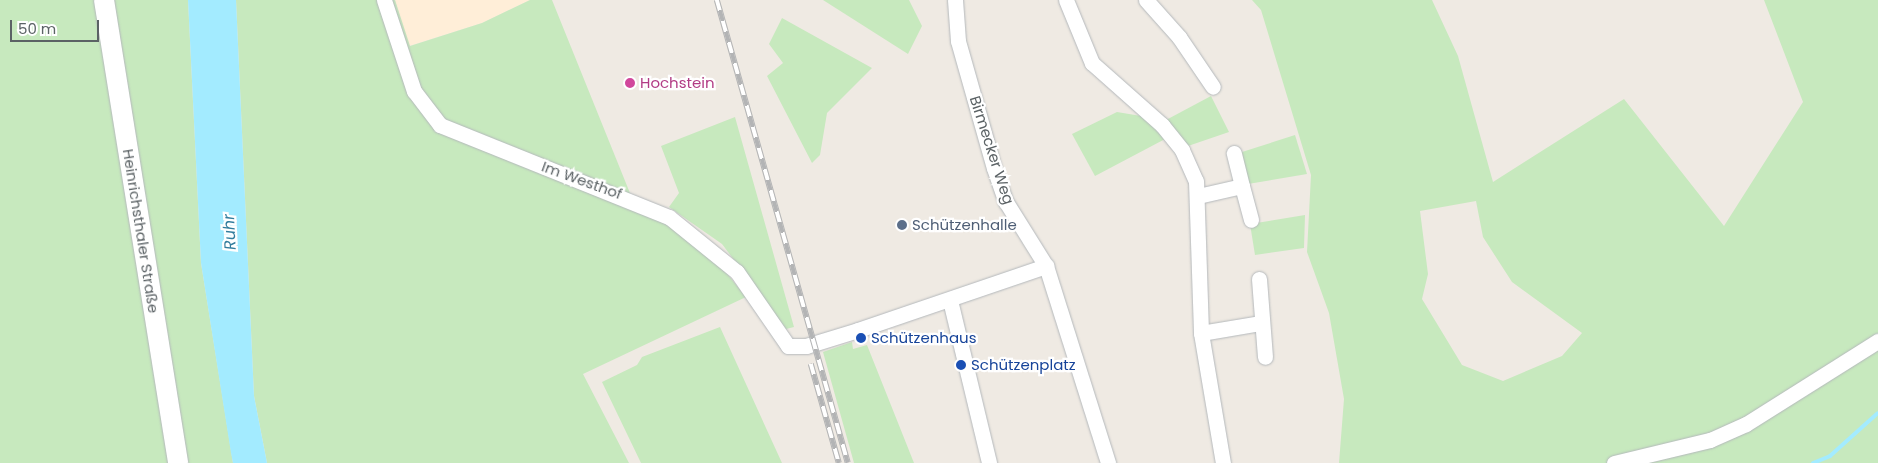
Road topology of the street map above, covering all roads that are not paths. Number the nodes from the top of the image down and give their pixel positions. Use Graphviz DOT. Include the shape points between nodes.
graph roads {
  1 [pos="104,0"];
  2 [pos="384,0"];
  3 [pos="955,0"];
  4 [pos="1066,0"];
  5 [pos="1146,0"];
  6 [pos="1213,87"];
  7 [pos="1234,153"];
  8 [pos="1242,186"];
  9 [pos="1198,196"];
  10 [pos="1250,220"];
  11 [pos="1046,266"];
  12 [pos="1259,279"];
  13 [pos="950,300"];
  14 [pos="1261,323"];
  15 [pos="1202,333"];
  16 [pos="1878,341"];
  17 [pos="1264,357"];
  18 [pos="178,463"];
  19 [pos="989,463"];
  20 [pos="1108,463"];
  21 [pos="1223,463"];
  22 [pos="1614,463"];
  1 -- 18 [label="main road, Heinrichsthaler Straße"];
  2 -- 13 [label="street, Im Westhof" via="412,85 440,125 669,218 737,272 788,346 806,346"];
  3 -- 11 [label="street, Birmecker Weg" via="959,48 1000,185"];
  4 -- 9 [label="street" via="1086,55 1176,142 1192,170"];
  5 -- 6 [label="street" via="1179,37"];
  7 -- 8 [label="street"];
  8 -- 9 [label="street"];
  8 -- 10 [label="street"];
  9 -- 15 [label="street"];
  11 -- 13 [label="street"];
  11 -- 20 [label="street, Birmecker Weg"];
  12 -- 14 [label="street"];
  13 -- 19 [label="street"];
  14 -- 15 [label="street"];
  14 -- 17 [label="street"];
  15 -- 21 [label="street"];
  16 -- 22 [label="street" via="1746,424 1710,440"];
}
